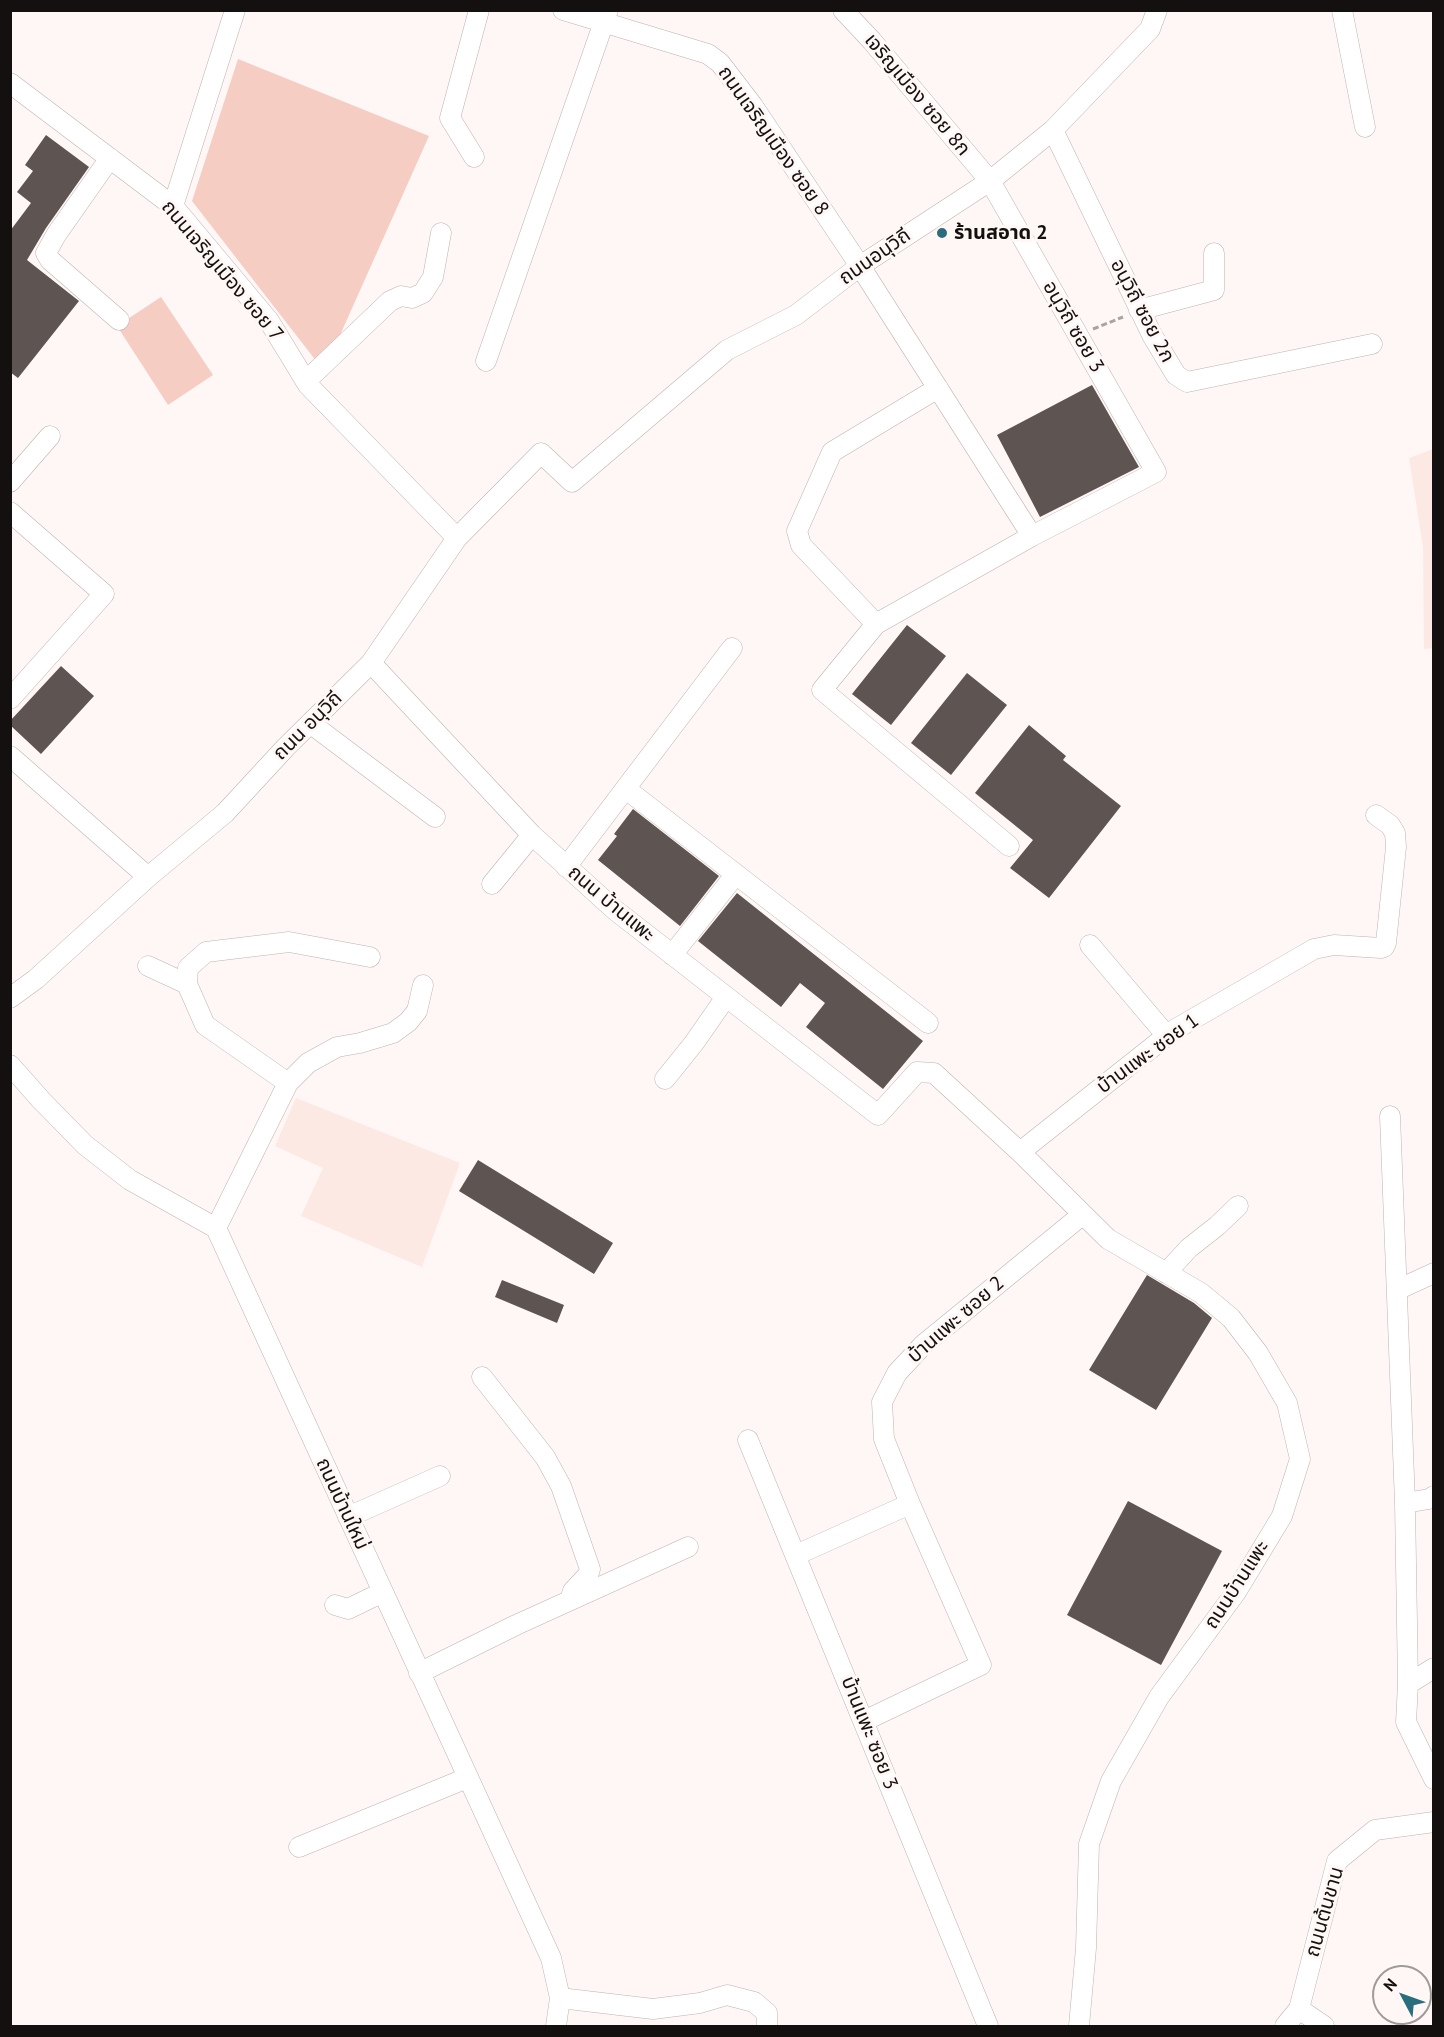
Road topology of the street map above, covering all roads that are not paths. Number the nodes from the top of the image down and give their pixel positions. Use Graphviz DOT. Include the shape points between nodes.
graph roads {
  1 [pos="235,10"];
  2 [pos="480,10"];
  3 [pos="563,10"];
  4 [pos="843,10"];
  5 [pos="1157,10"];
  6 [pos="1342,10"];
  7 [pos="606,17"];
  8 [pos="10,83"];
  9 [pos="1365,127"];
  10 [pos="1053,130"];
  11 [pos="474,157"];
  12 [pos="110,158"];
  13 [pos="990,181"];
  14 [pos="173,206"];
  15 [pos="441,233"];
  16 [pos="1214,253"];
  17 [pos="860,266"];
  18 [pos="1139,310"];
  19 [pos="119,320"];
  20 [pos="1372,344"];
  21 [pos="486,361"];
  22 [pos="306,381"];
  23 [pos="938,388"];
  24 [pos="51,436"];
  25 [pos="10,482"];
  26 [pos="572,482"];
  27 [pos="10,512"];
  28 [pos="1032,536"];
  29 [pos="457,538"];
  30 [pos="876,624"];
  31 [pos="732,648"];
  32 [pos="371,663"];
  33 [pos="10,699"];
  34 [pos="310,723"];
  35 [pos="10,756"];
  36 [pos="626,789"];
  37 [pos="1376,815"];
  38 [pos="435,817"];
  39 [pos="532,835"];
  40 [pos="1010,846"];
  41 [pos="566,867"];
  42 [pos="736,874"];
  43 [pos="148,877"];
  44 [pos="492,884"];
  45 [pos="1090,945"];
  46 [pos="672,955"];
  47 [pos="370,957"];
  48 [pos="148,966"];
  49 [pos="186,984"];
  50 [pos="423,985"];
  51 [pos="726,997"];
  52 [pos="10,998"];
  53 [pos="928,1023"];
  54 [pos="1167,1036"];
  55 [pos="10,1065"];
  56 [pos="665,1079"];
  57 [pos="288,1083"];
  58 [pos="878,1115"];
  59 [pos="1390,1116"];
  60 [pos="1020,1152"];
  61 [pos="1238,1206"];
  62 [pos="1082,1215"];
  63 [pos="216,1228"];
  64 [pos="1167,1273"];
  65 [pos="1434,1273"];
  66 [pos="1396,1290"];
  67 [pos="482,1377"];
  68 [pos="748,1440"];
  69 [pos="440,1476"];
  70 [pos="1434,1496"];
  71 [pos="1405,1503"];
  72 [pos="910,1504"];
  73 [pos="348,1517"];
  74 [pos="688,1547"];
  75 [pos="796,1555"];
  76 [pos="382,1592"];
  77 [pos="570,1600"];
  78 [pos="335,1605"];
  79 [pos="1434,1668"];
  80 [pos="419,1672"];
  81 [pos="1408,1684"];
  82 [pos="864,1721"];
  83 [pos="467,1778"];
  84 [pos="1434,1779"];
  85 [pos="1434,1822"];
  86 [pos="298,1847"];
  87 [pos="560,1998"];
  88 [pos="1299,2008"];
  89 [pos="556,2026"];
  90 [pos="767,2026"];
  91 [pos="988,2026"];
  92 [pos="1079,2026"];
  93 [pos="1285,2026"];
  94 [pos="1324,2026"];
  1 -- 14 [label="street"];
  2 -- 11 [label="street" via="450,118"];
  3 -- 7 [label="street, ถนนเจริญเมือง ซอย 8"];
  4 -- 13 [label="street, เจริญเมือง ซอย 8ก"];
  5 -- 10 [label="street, ถนนอนุวิถี" via="1150,29"];
  6 -- 9 [label="street"];
  7 -- 17 [label="street, ถนนเจริญเมือง ซอย 8" via="708,54 720,63"];
  7 -- 21 [label="street"];
  8 -- 12 [label="street, ถนนเจริญเมือง ซอย 7"];
  10 -- 13 [label="street, ถนนอนุวิถี"];
  10 -- 18 [label="street, อนุวิถี ซอย 2ก"];
  12 -- 14 [label="street, ถนนเจริญเมือง ซอย 7"];
  12 -- 19 [label="street" via="46,253"];
  13 -- 17 [label="street, ถนนอนุวิถี"];
  13 -- 28 [label="street, อนุวิถี ซอย 3" via="1156,472"];
  14 -- 22 [label="street, ถนนเจริญเมือง ซอย 7" via="269,321"];
  15 -- 22 [label="street" via="433,277 423,293 390,301"];
  16 -- 18 [label="street" via="1215,290"];
  17 -- 23 [label="street, ถนนเจริญเมือง ซอย 8"];
  17 -- 26 [label="street, ถนนอนุวิถี" via="796,315 727,350"];
  18 -- 20 [label="street, อนุวิถี ซอย 2ก" via="1176,375 1187,382"];
  22 -- 29 [label="street, ถนนเจริญเมือง ซอย 7"];
  23 -- 28 [label="street, ถนนเจริญเมือง ซอย 8"];
  23 -- 30 [label="street" via="832,452 797,531 801,545"];
  24 -- 25 [label="street"];
  26 -- 29 [label="street, ถนน อนุวิถี" via="541,453"];
  27 -- 33 [label="street" via="104,594"];
  28 -- 30 [label="street"];
  29 -- 32 [label="street, ถนน อนุวิถี"];
  30 -- 40 [label="street" via="822,690"];
  31 -- 36 [label="street"];
  32 -- 34 [label="street, ถนน อนุวิถี"];
  32 -- 39 [label="street, ถนน บ้านแพะ"];
  34 -- 38 [label="street"];
  34 -- 43 [label="street, ถนน อนุวิถี" via="225,813"];
  35 -- 43 [label="street"];
  36 -- 41 [label="street"];
  36 -- 42 [label="street"];
  37 -- 54 [label="street, บ้านแพะ ซอย 1" via="1395,833 1386,943 1381,948 1334,945 1314,949"];
  39 -- 41 [label="street, ถนน บ้านแพะ"];
  39 -- 44 [label="street"];
  41 -- 46 [label="street, ถนน บ้านแพะ"];
  42 -- 46 [label="street"];
  42 -- 53 [label="street"];
  43 -- 52 [label="street, ถนน อนุวิถี"];
  45 -- 54 [label="street"];
  46 -- 51 [label="street, ถนน บ้านแพะ"];
  47 -- 49 [label="street" via="288,942 206,952 188,968"];
  48 -- 49 [label="street"];
  49 -- 57 [label="street" via="206,1025"];
  50 -- 57 [label="street" via="417,1011 393,1033 337,1047 308,1063"];
  51 -- 56 [label="street"];
  51 -- 58 [label="street, ถนน บ้านแพะ"];
  54 -- 60 [label="street, บ้านแพะ ซอย 1"];
  55 -- 63 [label="street" via="85,1145 130,1180"];
  57 -- 63 [label="street"];
  58 -- 60 [label="street, ถนนบ้านแพะ" via="917,1072 934,1073"];
  59 -- 66 [label="street"];
  60 -- 62 [label="street, ถนนบ้านแพะ"];
  61 -- 64 [label="street" via="1189,1248"];
  62 -- 64 [label="street, ถนนบ้านแพะ" via="1108,1239"];
  62 -- 72 [label="street, บ้านแพะ ซอย 2" via="923,1344 897,1373 882,1402 884,1439"];
  63 -- 73 [label="street, ถนนบ้านใหม่"];
  64 -- 92 [label="street, ถนนบ้านแพะ" via="1201,1293 1231,1318 1258,1353 1287,1403 1300,1460 1282,1516 1236,1592 1159,1697 1111,1781 1089,1844"];
  65 -- 66 [label="street"];
  66 -- 71 [label="street"];
  67 -- 77 [label="street" via="545,1457 561,1486 590,1569"];
  68 -- 75 [label="street, บ้านแพะ ซอย 3"];
  69 -- 73 [label="street"];
  70 -- 71 [label="street"];
  71 -- 81 [label="street"];
  72 -- 75 [label="street"];
  72 -- 82 [label="street, บ้านแพะ ซอย 2" via="981,1665"];
  73 -- 76 [label="street, ถนนบ้านใหม่"];
  74 -- 77 [label="street"];
  75 -- 82 [label="street, บ้านแพะ ซอย 3"];
  76 -- 78 [label="street" via="348,1609"];
  76 -- 80 [label="street, ถนนบ้านใหม่"];
  77 -- 80 [label="street"];
  79 -- 81 [label="street"];
  80 -- 83 [label="street, ถนนบ้านใหม่"];
  81 -- 84 [label="street" via="1406,1722"];
  82 -- 91 [label="street, บ้านแพะ ซอย 3"];
  83 -- 86 [label="street"];
  83 -- 87 [label="street, ถนนบ้านใหม่" via="551,1958"];
  85 -- 88 [label="street, ถนนต้นขาน" via="1375,1830 1337,1861"];
  87 -- 89 [label="street, ถนนบ้านใหม่"];
  87 -- 90 [label="street" via="653,2009 727,1995 754,2002 767,2013"];
  88 -- 93 [label="street, ถนนต้นขาน"];
  88 -- 94 [label="street"];
}
